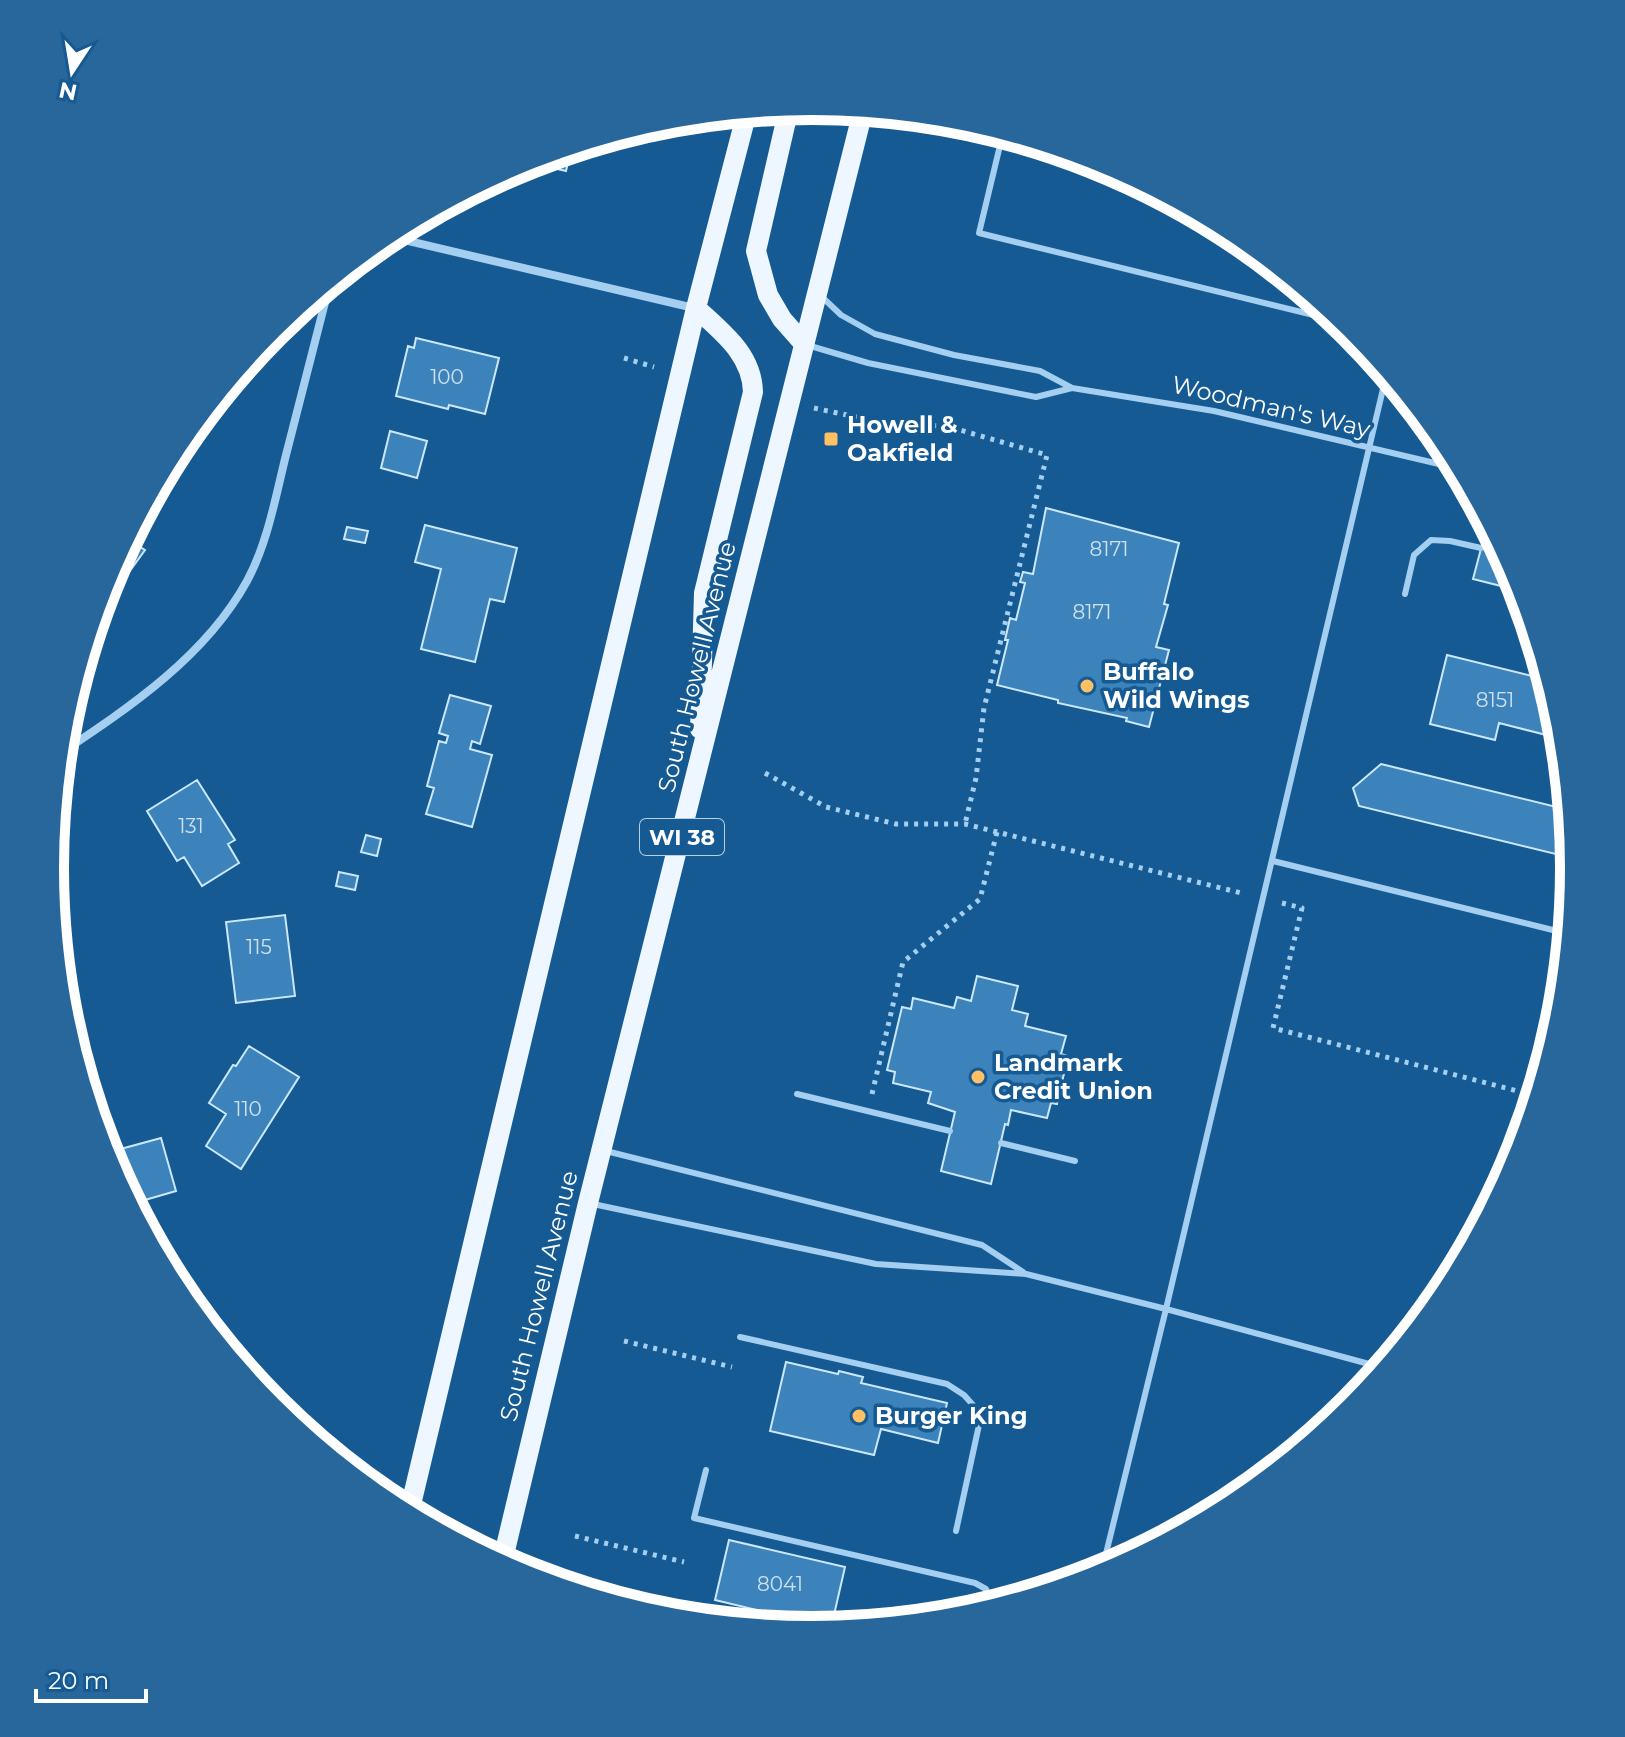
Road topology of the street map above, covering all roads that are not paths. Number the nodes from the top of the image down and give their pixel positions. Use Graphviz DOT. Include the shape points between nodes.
graph roads {
  1 [pos="786,121"];
  2 [pos="851,122"];
  3 [pos="860,122"];
  4 [pos="744,124"];
  5 [pos="1000,145"];
  6 [pos="845,183"];
  7 [pos="406,240"];
  8 [pos="818,293"];
  9 [pos="326,301"];
  10 [pos="696,308"];
  11 [pos="1317,316"];
  12 [pos="804,344"];
  13 [pos="1384,386"];
  14 [pos="1072,388"];
  15 [pos="1369,448"];
  16 [pos="1442,464"];
  17 [pos="1481,548"];
  18 [pos="1405,594"];
  19 [pos="74,744"];
  20 [pos="699,769"];
  21 [pos="1273,861"];
  22 [pos="1558,931"];
  23 [pos="797,1094"];
  24 [pos="950,1131"];
  25 [pos="1001,1143"];
  26 [pos="602,1150"];
  27 [pos="1075,1161"];
  28 [pos="588,1203"];
  29 [pos="1026,1274"];
  30 [pos="1166,1309"];
  31 [pos="740,1337"];
  32 [pos="1371,1366"];
  33 [pos="706,1470"];
  34 [pos="412,1501"];
  35 [pos="956,1531"];
  36 [pos="505,1551"];
  37 [pos="1105,1557"];
  38 [pos="989,1595"];
  1 -- 12 [label="main road" via="756,251 768,295"];
  2 -- 6 [label="main road"];
  3 -- 6 [label="main road, South Howell Avenue / WI 38"];
  4 -- 10 [label="main road"];
  5 -- 11 [label="lane" via="979,233"];
  6 -- 8 [label="main road, South Howell Avenue / WI 38"];
  7 -- 10 [label="street"];
  8 -- 12 [label="main road, South Howell Avenue / WI 38"];
  8 -- 14 [label="lane, Woodman's Way" via="841,315 875,334 1040,371"];
  9 -- 19 [label="street" via="267,531 247,581 179,665"];
  10 -- 20 [label="main road" via="734,342 752,377 753,392 704,593"];
  10 -- 34 [label="main road"];
  12 -- 14 [label="lane, Woodman's Way" via="868,363 1036,397"];
  12 -- 20 [label="main road, South Howell Avenue / WI 38"];
  13 -- 15 [label="lane"];
  14 -- 15 [label="lane, Woodman's Way" via="1214,411"];
  15 -- 16 [label="lane, Woodman's Way"];
  15 -- 21 [label="lane"];
  17 -- 18 [label="lane" via="1431,540 1414,555"];
  20 -- 26 [label="main road, South Howell Avenue / WI 38"];
  21 -- 22 [label="lane"];
  21 -- 30 [label="lane"];
  23 -- 24 [label="lane"];
  25 -- 27 [label="lane"];
  26 -- 28 [label="main road, South Howell Avenue / WI 38"];
  26 -- 29 [label="lane" via="982,1245"];
  28 -- 29 [label="lane" via="876,1264"];
  28 -- 36 [label="main road, South Howell Avenue / WI 38"];
  29 -- 30 [label="lane"];
  30 -- 32 [label="lane"];
  30 -- 37 [label="lane"];
  31 -- 35 [label="lane" via="947,1384 964,1395 979,1425"];
  33 -- 38 [label="lane" via="694,1518 975,1583"];
}
